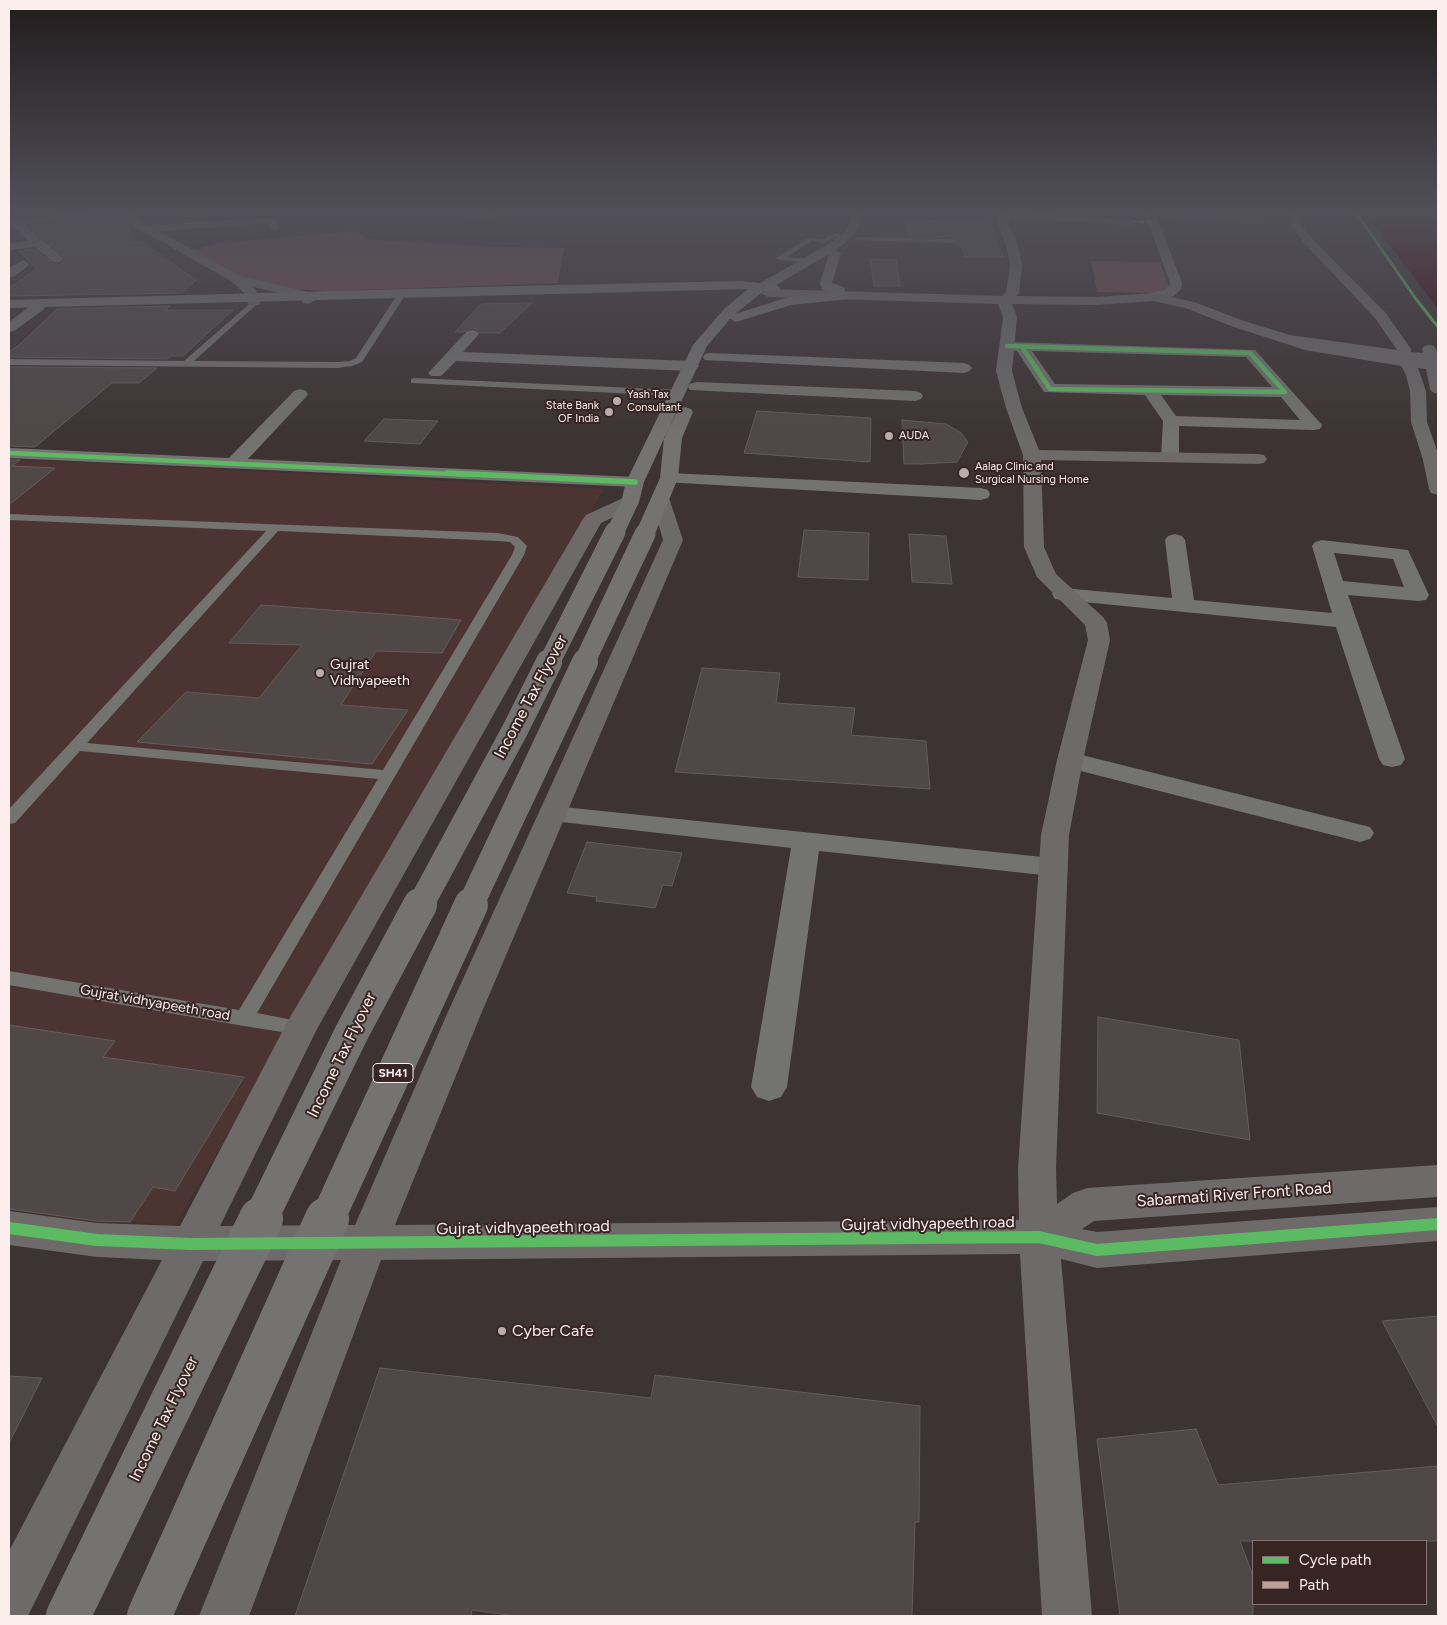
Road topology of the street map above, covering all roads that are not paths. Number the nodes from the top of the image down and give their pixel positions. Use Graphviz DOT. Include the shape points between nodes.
graph roads {
  1 [pos="250,290"];
  2 [pos="278,290"];
  3 [pos="606,290"];
  4 [pos="617,290"];
  5 [pos="682,290"];
  6 [pos="756,290"];
  7 [pos="764,290"];
  8 [pos="834,290"];
  9 [pos="1012,290"];
  10 [pos="1174,290"];
  11 [pos="1356,290"];
  12 [pos="841,293"];
  13 [pos="400,297"];
  14 [pos="1153,297"];
  15 [pos="308,298"];
  16 [pos="254,300"];
  17 [pos="1005,300"];
  18 [pos="9,306"];
  19 [pos="38,308"];
  20 [pos="732,315"];
  21 [pos="9,328"];
  22 [pos="472,334"];
  23 [pos="1419,338"];
  24 [pos="1014,346"];
  25 [pos="1198,351"];
  26 [pos="452,356"];
  27 [pos="710,357"];
  28 [pos="1406,360"];
  29 [pos="9,362"];
  30 [pos="1432,363"];
  31 [pos="186,364"];
  32 [pos="691,366"];
  33 [pos="916,366"];
  34 [pos="1208,366"];
  35 [pos="964,368"];
  36 [pos="1040,372"];
  37 [pos="1059,372"];
  38 [pos="436,373"];
  39 [pos="414,381"];
  40 [pos="696,386"];
  41 [pos="1149,390"];
  42 [pos="1438,390"];
  43 [pos="1285,392"];
  44 [pos="678,393"];
  45 [pos="300,394"];
  46 [pos="1171,421"];
  47 [pos="9,453"];
  48 [pos="1032,455"];
  49 [pos="1170,457"];
  50 [pos="1258,459"];
  51 [pos="234,463"];
  52 [pos="1438,489"];
  53 [pos="648,491"];
  54 [pos="981,494"];
  55 [pos="9,517"];
  56 [pos="276,528"];
  57 [pos="630,533"];
  58 [pos="1175,540"];
  59 [pos="1335,587"];
  60 [pos="1063,594"];
  61 [pos="1184,606"];
  62 [pos="1345,621"];
  63 [pos="75,746"];
  64 [pos="1392,759"];
  65 [pos="1070,760"];
  66 [pos="388,775"];
  67 [pos="554,814"];
  68 [pos="9,819"];
  69 [pos="1360,833"];
  70 [pos="806,842"];
  71 [pos="1052,867"];
  72 [pos="9,978"];
  73 [pos="244,1018"];
  74 [pos="301,1028"];
  75 [pos="769,1087"];
  76 [pos="1438,1181"];
  77 [pos="1438,1224"];
  78 [pos="9,1228"];
  79 [pos="1039,1237"];
  80 [pos="190,1244"];
  81 [pos="367,1244"];
  82 [pos="9,1601"];
  83 [pos="68,1616"];
  84 [pos="149,1616"];
  85 [pos="224,1616"];
  86 [pos="1067,1616"];
  1 -- 16 [label="main road"];
  2 -- 15 [label="main road"];
  3 -- 15 [label="main road"];
  4 -- 13 [label="main road"];
  5 -- 20 [label="main road" via="703,294"];
  6 -- 7 [label="main road"];
  7 -- 12 [label="main road"];
  7 -- 20 [label="main road"];
  8 -- 12 [label="main road"];
  9 -- 17 [label="main road"];
  10 -- 14 [label="street"];
  11 -- 28 [label="main road" via="1380,315 1404,350"];
  12 -- 17 [label="main road"];
  12 -- 20 [label="main road"];
  13 -- 15 [label="main road"];
  13 -- 31 [label="lane" via="359,360 352,364"];
  14 -- 17 [label="main road" via="1096,301"];
  14 -- 28 [label="main road" via="1189,305 1310,347"];
  15 -- 16 [label="main road"];
  16 -- 18 [label="main road"];
  16 -- 19 [label="main road"];
  16 -- 31 [label="lane"];
  17 -- 24 [label="main road"];
  18 -- 19 [label="main road"];
  19 -- 21 [label="street"];
  20 -- 27 [label="main road, SH41"];
  20 -- 32 [label="main road" via="700,345"];
  22 -- 26 [label="street"];
  23 -- 30 [label="main road" via="1430,351"];
  24 -- 25 [label="street"];
  24 -- 36 [label="street"];
  24 -- 48 [label="main road" via="1004,371"];
  25 -- 34 [label="street"];
  25 -- 43 [label="street" via="1250,352"];
  26 -- 32 [label="street"];
  26 -- 38 [label="street"];
  27 -- 33 [label="street"];
  27 -- 40 [label="main road, SH41"];
  28 -- 30 [label="main road"];
  28 -- 52 [label="main road" via="1418,391 1419,422"];
  29 -- 31 [label="lane"];
  30 -- 42 [label="main road"];
  32 -- 44 [label="main road"];
  33 -- 35 [label="street"];
  33 -- 40 [label="street" via="915,404"];
  36 -- 37 [label="street"];
  36 -- 41 [label="street" via="1050,388"];
  39 -- 44 [label="lane"];
  40 -- 53 [label="main road, SH41"];
  41 -- 43 [label="street"];
  41 -- 46 [label="street"];
  43 -- 46 [label="street" via="1314,425"];
  44 -- 53 [label="main road"];
  45 -- 51 [label="street"];
  46 -- 49 [label="street"];
  47 -- 51 [label="street"];
  48 -- 49 [label="main road"];
  48 -- 60 [label="main road" via="1034,547 1046,577"];
  49 -- 50 [label="main road"];
  51 -- 53 [label="street"];
  53 -- 54 [label="street"];
  53 -- 57 [label="main road, Income Tax Flyover / SH41"];
  53 -- 57 [label="main road, Income Tax Flyover"];
  53 -- 67 [label="main road" via="673,540"];
  53 -- 74 [label="main road" via="593,519"];
  55 -- 56 [label="lane"];
  56 -- 63 [label="lane"];
  56 -- 66 [label="lane" via="498,537 514,539 521,546"];
  57 -- 83 [label="main road, Income Tax Flyover, bridge" via="515,730 352,1032"];
  57 -- 84 [label="main road, Income Tax Flyover / SH41, bridge" via="421,1011"];
  58 -- 61 [label="street"];
  59 -- 62 [label="street"];
  60 -- 61 [label="street"];
  60 -- 65 [label="main road" via="1096,623 1100,640"];
  61 -- 62 [label="street"];
  62 -- 64 [label="street"];
  63 -- 66 [label="lane"];
  63 -- 68 [label="lane"];
  65 -- 69 [label="street"];
  65 -- 71 [label="main road"];
  66 -- 73 [label="lane"];
  67 -- 70 [label="street"];
  67 -- 81 [label="main road" via="464,1014"];
  70 -- 71 [label="street"];
  70 -- 75 [label="street"];
  71 -- 79 [label="main road" via="1036,1168"];
  72 -- 73 [label="lane, Gujrat vidhyapeeth road"];
  73 -- 74 [label="lane, Gujrat vidhyapeeth road"];
  74 -- 80 [label="main road"];
  76 -- 79 [label="main road, Sabarmati River Front Road" via="1087,1206"];
  77 -- 79 [label="main road, Gujrat vidhyapeeth road" via="1097,1250"];
  78 -- 80 [label="main road, Gujrat vidhyapeeth road" via="97,1240"];
  79 -- 81 [label="main road, Gujrat vidhyapeeth road"];
  79 -- 86 [label="main road"];
  80 -- 81 [label="main road, Gujrat vidhyapeeth road"];
  80 -- 82 [label="main road"];
  81 -- 85 [label="main road"];
}
